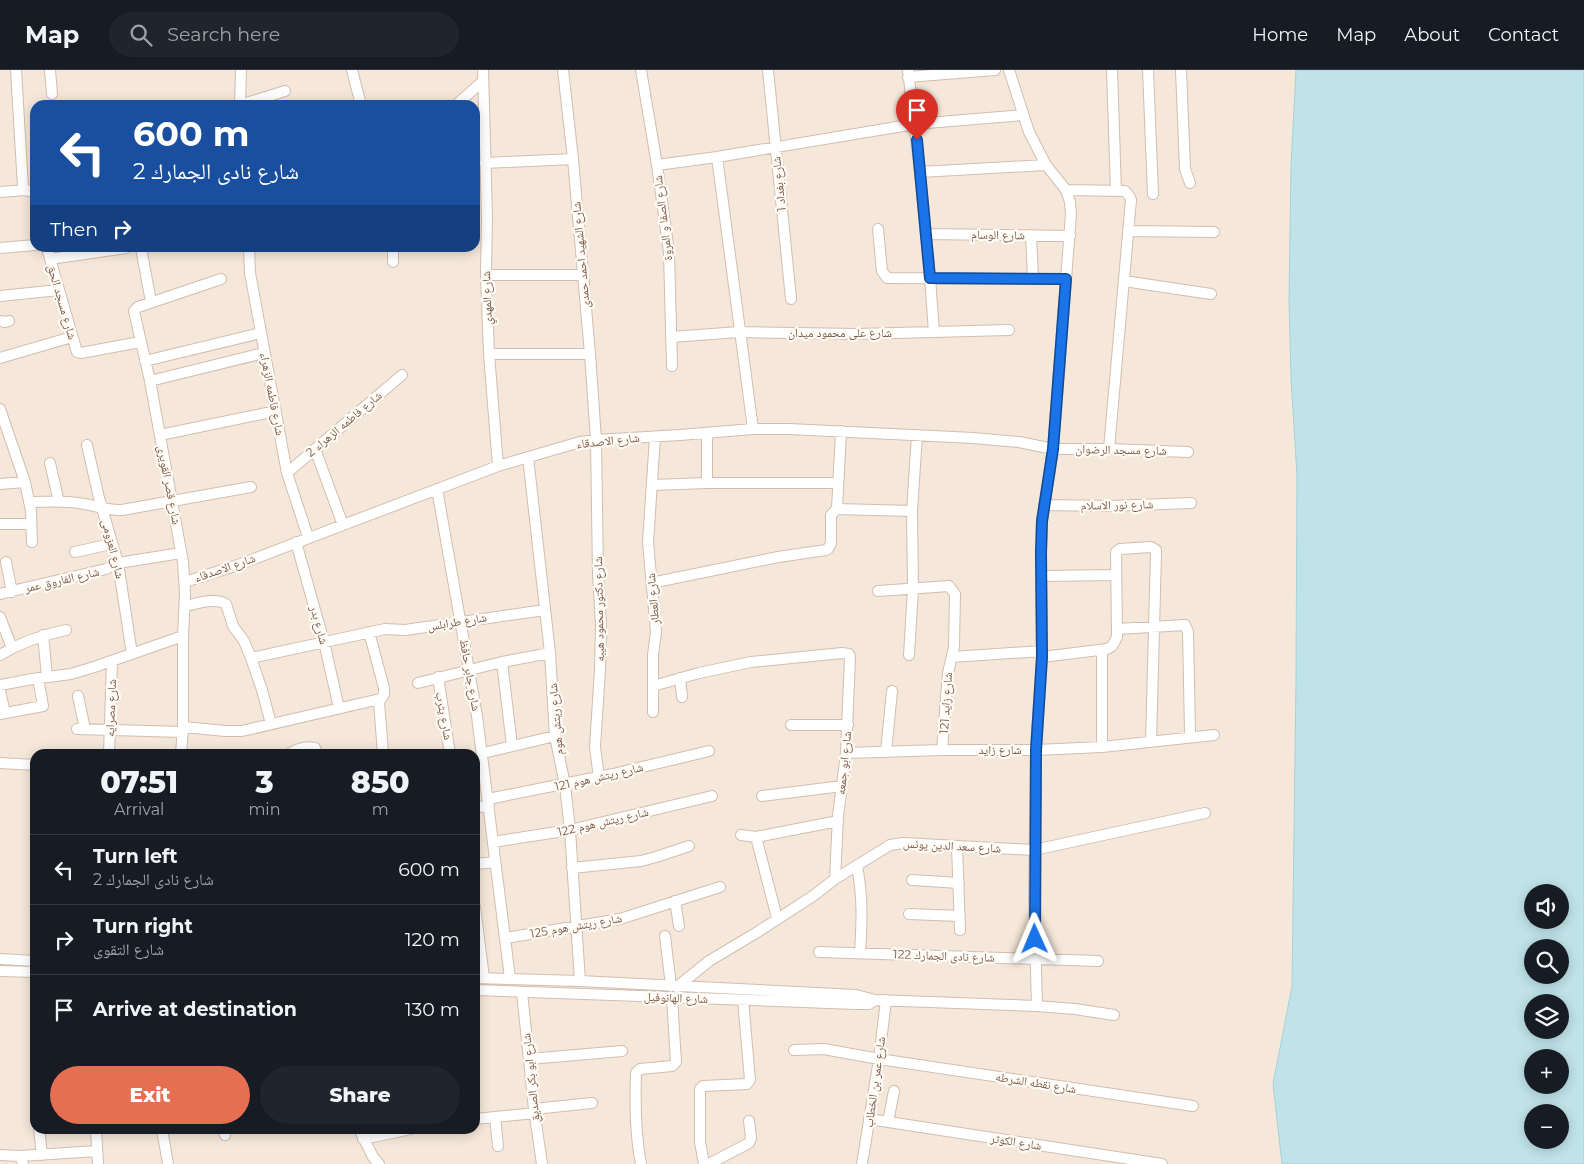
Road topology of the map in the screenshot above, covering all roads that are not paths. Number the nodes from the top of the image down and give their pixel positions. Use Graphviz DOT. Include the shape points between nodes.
graph roads {
  1 [pos="16,70"];
  2 [pos="50,70"];
  3 [pos="241,70"];
  4 [pos="352,70"];
  5 [pos="483,70"];
  6 [pos="563,70"];
  7 [pos="641,70"];
  8 [pos="768,70"];
  9 [pos="996,70"];
  10 [pos="1009,70"];
  11 [pos="1112,70"];
  12 [pos="1148,70"];
  13 [pos="1181,70"];
  14 [pos="908,73"];
  15 [pos="483,81"];
  16 [pos="284,91"];
  17 [pos="52,94"];
  18 [pos="240,100"];
  19 [pos="256,100"];
  20 [pos="360,100"];
  21 [pos="462,100"];
  22 [pos="1023,115"];
  23 [pos="915,124"];
  24 [pos="776,146"];
  25 [pos="717,157"];
  26 [pos="573,159"];
  27 [pos="485,163"];
  28 [pos="657,165"];
  29 [pos="1046,165"];
  30 [pos="920,172"];
  31 [pos="1190,183"];
  32 [pos="1066,190"];
  33 [pos="30,191"];
  34 [pos="1116,191"];
  35 [pos="0,192"];
  36 [pos="1153,194"];
  37 [pos="878,229"];
  38 [pos="1128,231"];
  39 [pos="1214,232"];
  40 [pos="926,234"];
  41 [pos="1031,235"];
  42 [pos="1070,236"];
  43 [pos="30,245"];
  44 [pos="0,248"];
  45 [pos="47,252"];
  46 [pos="98,252"];
  47 [pos="144,252"];
  48 [pos="249,252"];
  49 [pos="393,252"];
  50 [pos="50,259"];
  51 [pos="393,262"];
  52 [pos="486,275"];
  53 [pos="583,275"];
  54 [pos="930,278"];
  55 [pos="1032,278"];
  56 [pos="221,279"];
  57 [pos="1066,279"];
  58 [pos="1124,280"];
  59 [pos="59,290"];
  60 [pos="1211,294"];
  61 [pos="0,296"];
  62 [pos="791,298"];
  63 [pos="151,302"];
  64 [pos="1009,330"];
  65 [pos="740,332"];
  66 [pos="934,332"];
  67 [pos="261,333"];
  68 [pos="72,337"];
  69 [pos="671,337"];
  70 [pos="140,342"];
  71 [pos="264,354"];
  72 [pos="489,354"];
  73 [pos="590,354"];
  74 [pos="0,358"];
  75 [pos="145,361"];
  76 [pos="672,366"];
  77 [pos="402,375"];
  78 [pos="150,381"];
  79 [pos="0,409"];
  80 [pos="276,412"];
  81 [pos="2,420"];
  82 [pos="753,429"];
  83 [pos="841,431"];
  84 [pos="707,433"];
  85 [pos="916,434"];
  86 [pos="160,435"];
  87 [pos="655,437"];
  88 [pos="596,440"];
  89 [pos="87,445"];
  90 [pos="1053,449"];
  91 [pos="1109,449"];
  92 [pos="315,450"];
  93 [pos="1188,452"];
  94 [pos="528,457"];
  95 [pos="50,463"];
  96 [pos="498,466"];
  97 [pos="287,473"];
  98 [pos="25,482"];
  99 [pos="707,483"];
  100 [pos="838,483"];
  101 [pos="0,484"];
  102 [pos="652,485"];
  103 [pos="252,487"];
  104 [pos="437,489"];
  105 [pos="172,500"];
  106 [pos="29,502"];
  107 [pos="59,502"];
  108 [pos="1191,504"];
  109 [pos="1044,506"];
  110 [pos="103,509"];
  111 [pos="837,510"];
  112 [pos="912,511"];
  113 [pos="0,524"];
  114 [pos="31,524"];
  115 [pos="343,525"];
  116 [pos="308,537"];
  117 [pos="32,542"];
  118 [pos="296,542"];
  119 [pos="111,544"];
  120 [pos="75,552"];
  121 [pos="182,553"];
  122 [pos="6,562"];
  123 [pos="118,563"];
  124 [pos="1116,575"];
  125 [pos="1042,576"];
  126 [pos="185,582"];
  127 [pos="651,583"];
  128 [pos="913,589"];
  129 [pos="878,591"];
  130 [pos="12,592"];
  131 [pos="0,594"];
  132 [pos="184,606"];
  133 [pos="546,610"];
  134 [pos="0,617"];
  135 [pos="461,622"];
  136 [pos="1154,627"];
  137 [pos="1118,628"];
  138 [pos="66,630"];
  139 [pos="369,632"];
  140 [pos="43,635"];
  141 [pos="183,636"];
  142 [pos="324,642"];
  143 [pos="12,648"];
  144 [pos="1102,650"];
  145 [pos="550,653"];
  146 [pos="132,654"];
  147 [pos="1042,654"];
  148 [pos="0,655"];
  149 [pos="909,656"];
  150 [pos="952,657"];
  151 [pos="251,658"];
  152 [pos="112,661"];
  153 [pos="502,662"];
  154 [pos="469,669"];
  155 [pos="42,677"];
  156 [pos="438,677"];
  157 [pos="680,678"];
  158 [pos="418,682"];
  159 [pos="0,685"];
  160 [pos="653,686"];
  161 [pos="0,691"];
  162 [pos="892,691"];
  163 [pos="78,696"];
  164 [pos="682,697"];
  165 [pos="380,699"];
  166 [pos="339,708"];
  167 [pos="653,712"];
  168 [pos="2,714"];
  169 [pos="271,724"];
  170 [pos="791,725"];
  171 [pos="848,725"];
  172 [pos="110,730"];
  173 [pos="183,730"];
  174 [pos="1190,733"];
  175 [pos="555,736"];
  176 [pos="1214,736"];
  177 [pos="1151,742"];
  178 [pos="512,746"];
  179 [pos="1102,746"];
  180 [pos="109,749"];
  181 [pos="181,749"];
  182 [pos="299,749"];
  183 [pos="315,749"];
  184 [pos="383,749"];
  185 [pos="449,749"];
  186 [pos="709,750"];
  187 [pos="942,750"];
  188 [pos="1036,750"];
  189 [pos="886,752"];
  190 [pos="482,753"];
  191 [pos="846,753"];
  192 [pos="0,763"];
  193 [pos="30,765"];
  194 [pos="598,778"];
  195 [pos="565,785"];
  196 [pos="842,786"];
  197 [pos="712,796"];
  198 [pos="762,796"];
  199 [pos="488,803"];
  200 [pos="480,805"];
  201 [pos="1205,814"];
  202 [pos="838,821"];
  203 [pos="570,830"];
  204 [pos="741,835"];
  205 [pos="756,837"];
  206 [pos="493,842"];
  207 [pos="689,846"];
  208 [pos="957,846"];
  209 [pos="1034,850"];
  210 [pos="495,862"];
  211 [pos="480,864"];
  212 [pos="857,866"];
  213 [pos="572,868"];
  214 [pos="835,879"];
  215 [pos="912,880"];
  216 [pos="959,883"];
  217 [pos="720,887"];
  218 [pos="675,901"];
  219 [pos="909,914"];
  220 [pos="960,916"];
  221 [pos="777,918"];
  222 [pos="679,926"];
  223 [pos="576,927"];
  224 [pos="960,930"];
  225 [pos="665,936"];
  226 [pos="506,938"];
  227 [pos="819,952"];
  228 [pos="860,953"];
  229 [pos="0,959"];
  230 [pos="1035,959"];
  231 [pos="30,961"];
  232 [pos="1098,961"];
  233 [pos="0,971"];
  234 [pos="30,972"];
  235 [pos="480,978"];
  236 [pos="510,978"];
  237 [pos="580,981"];
  238 [pos="674,986"];
  239 [pos="480,990"];
  240 [pos="522,992"];
  241 [pos="672,998"];
  242 [pos="743,1000"];
  243 [pos="875,1000"];
  244 [pos="886,1000"];
  245 [pos="1037,1006"];
  246 [pos="1114,1015"];
  247 [pos="794,1050"];
  248 [pos="622,1051"];
  249 [pos="529,1059"];
  250 [pos="879,1059"];
  251 [pos="894,1091"];
  252 [pos="592,1103"];
  253 [pos="1193,1106"];
  254 [pos="534,1111"];
  255 [pos="480,1116"];
  256 [pos="495,1117"];
  257 [pos="870,1119"];
  258 [pos="749,1121"];
  259 [pos="888,1122"];
  260 [pos="40,1134"];
  261 [pos="96,1134"];
  262 [pos="163,1134"];
  263 [pos="361,1134"];
  264 [pos="387,1134"];
  265 [pos="363,1139"];
  266 [pos="498,1146"];
  267 [pos="97,1151"];
  268 [pos="0,1155"];
  269 [pos="42,1155"];
  270 [pos="21,1160"];
  271 [pos="98,1164"];
  272 [pos="168,1164"];
  273 [pos="379,1164"];
  274 [pos="542,1164"];
  275 [pos="641,1164"];
  276 [pos="704,1164"];
  277 [pos="709,1164"];
  278 [pos="862,1164"];
  279 [pos="1162,1164"];
  1 -- 33 [label="street" via="23,187"];
  2 -- 17 [label="street"];
  3 -- 18 [label="street"];
  4 -- 20 [label="street"];
  5 -- 15 [label="street, شارع المهدي"];
  6 -- 26 [label="street, شارع الشهيد احمد حمدى"];
  7 -- 28 [label="street, شارع الصفا و المروة"];
  8 -- 24 [label="street, شارع بغداد 1"];
  9 -- 14 [label="street"];
  10 -- 22 [label="street"];
  11 -- 34 [label="street"];
  12 -- 36 [label="street"];
  13 -- 31 [label="street" via="1184,169"];
  14 -- 23 [label="street"];
  15 -- 21 [label="street"];
  15 -- 27 [label="street, شارع المهدي"];
  16 -- 19 [label="street"];
  22 -- 23 [label="street"];
  22 -- 29 [label="street"];
  23 -- 24 [label="street"];
  23 -- 30 [label="street"];
  24 -- 25 [label="street"];
  24 -- 62 [label="street, شارع بغداد 1"];
  25 -- 28 [label="street"];
  25 -- 65 [label="street"];
  26 -- 27 [label="street"];
  26 -- 53 [label="street, شارع الشهيد احمد حمدى"];
  27 -- 52 [label="street, شارع المهدي"];
  28 -- 69 [label="street, شارع الصفا و المروة" via="669,252"];
  29 -- 30 [label="street"];
  29 -- 32 [label="street"];
  30 -- 40 [label="street"];
  32 -- 34 [label="street"];
  32 -- 42 [label="street" via="1070,202"];
  33 -- 35 [label="street"];
  34 -- 38 [label="street" via="1125,191 1130,197"];
  37 -- 54 [label="street" via="884,275"];
  38 -- 39 [label="street"];
  38 -- 58 [label="street"];
  40 -- 41 [label="street, شارع الوسام"];
  40 -- 54 [label="street"];
  41 -- 42 [label="street, شارع الوسام"];
  41 -- 55 [label="street"];
  42 -- 57 [label="street"];
  43 -- 44 [label="street"];
  45 -- 50 [label="street, شارع مسجد الحق"];
  46 -- 50 [label="street"];
  47 -- 63 [label="street"];
  48 -- 67 [label="street, شارع فاطمه الزهراء"];
  49 -- 51 [label="street"];
  50 -- 59 [label="street, شارع مسجد الحق"];
  52 -- 53 [label="street"];
  52 -- 72 [label="street, شارع المهدي"];
  53 -- 73 [label="street, شارع الشهيد احمد حمدى"];
  54 -- 55 [label="street"];
  54 -- 66 [label="street"];
  55 -- 57 [label="street"];
  56 -- 63 [label="street, شارع قصر القويرى"];
  57 -- 90 [label="street"];
  58 -- 60 [label="street"];
  58 -- 91 [label="street"];
  59 -- 61 [label="street"];
  59 -- 68 [label="street, شارع مسجد الحق"];
  63 -- 70 [label="street, شارع قصر القويرى" via="138,306 134,311"];
  64 -- 66 [label="street, شارع على محمود ميدان"];
  65 -- 66 [label="street, شارع على محمود ميدان"];
  65 -- 69 [label="street, شارع على محمود ميدان"];
  65 -- 82 [label="street"];
  67 -- 71 [label="street, شارع فاطمه الزهراء"];
  67 -- 75 [label="street"];
  68 -- 70 [label="street, شارع مسجد الحق" via="80,353"];
  68 -- 74 [label="street"];
  69 -- 76 [label="street, شارع الصفا و المروة"];
  70 -- 75 [label="street, شارع قصر القويرى"];
  71 -- 78 [label="street"];
  71 -- 80 [label="street, شارع فاطمه الزهراء"];
  72 -- 73 [label="street"];
  72 -- 96 [label="street, شارع المهدي"];
  73 -- 88 [label="street, شارع الشهيد احمد حمدى"];
  75 -- 78 [label="street, شارع قصر القويرى"];
  77 -- 92 [label="street, شارع فاطمه الزهراء 2"];
  78 -- 86 [label="street, شارع قصر القويرى"];
  79 -- 81 [label="street"];
  80 -- 86 [label="street"];
  80 -- 97 [label="street, شارع فاطمه الزهراء"];
  81 -- 98 [label="street"];
  82 -- 83 [label="street, شارع الاصدقاء"];
  82 -- 84 [label="street, شارع الاصدقاء"];
  83 -- 85 [label="street, شارع الاصدقاء"];
  83 -- 100 [label="street"];
  84 -- 87 [label="street, شارع الاصدقاء"];
  84 -- 99 [label="street"];
  85 -- 90 [label="street, شارع الاصدقاء" via="1019,442"];
  85 -- 112 [label="street"];
  86 -- 105 [label="street, شارع قصر القويرى"];
  87 -- 88 [label="street, شارع الاصدقاء"];
  87 -- 102 [label="street, شارع العطار"];
  88 -- 94 [label="street, شارع الاصدقاء"];
  88 -- 194 [label="street, شارع دكتور محمود هيبه" via="601,625 595,747"];
  89 -- 110 [label="street, شارع العزومى"];
  90 -- 91 [label="street, شارع مسجد الرضوان"];
  90 -- 109 [label="street"];
  91 -- 93 [label="street, شارع مسجد الرضوان"];
  92 -- 97 [label="street, شارع فاطمه الزهراء 2"];
  92 -- 115 [label="street"];
  94 -- 96 [label="street, شارع الاصدقاء"];
  94 -- 133 [label="street, شارع ريتش هوم"];
  95 -- 107 [label="street"];
  96 -- 104 [label="street, شارع الاصدقاء"];
  97 -- 116 [label="street, شارع فاطمه الزهراء"];
  98 -- 101 [label="street"];
  98 -- 106 [label="street"];
  99 -- 100 [label="street"];
  99 -- 102 [label="street"];
  100 -- 111 [label="street"];
  102 -- 127 [label="street, شارع العطار" via="648,542"];
  103 -- 105 [label="street"];
  104 -- 115 [label="street, شارع الاصدقاء"];
  104 -- 135 [label="street, شارع جابر حافظ"];
  105 -- 110 [label="street" via="129,509"];
  105 -- 121 [label="street, شارع قصر القويرى"];
  106 -- 107 [label="street"];
  106 -- 114 [label="street"];
  107 -- 110 [label="street"];
  108 -- 109 [label="street, شارع نور الاسلام"];
  109 -- 125 [label="street"];
  110 -- 119 [label="street, شارع العزومى"];
  111 -- 112 [label="street"];
  111 -- 127 [label="street" via="831,515 830,543 826,550"];
  112 -- 128 [label="street"];
  113 -- 114 [label="street"];
  114 -- 117 [label="street"];
  115 -- 116 [label="street, شارع الاصدقاء"];
  116 -- 118 [label="street, شارع الاصدقاء"];
  118 -- 126 [label="street, شارع الاصدقاء"];
  118 -- 142 [label="street, شارع بدر"];
  119 -- 120 [label="street"];
  119 -- 123 [label="street, شارع العزومى"];
  121 -- 123 [label="street, شارع الفاروق عمر"];
  121 -- 126 [label="street, شارع قصر القويرى"];
  122 -- 130 [label="street"];
  123 -- 130 [label="street, شارع الفاروق عمر" via="106,569"];
  123 -- 146 [label="street, شارع العزومى"];
  124 -- 125 [label="street"];
  124 -- 136 [label="street" via="1118,550 1151,546 1156,550"];
  124 -- 137 [label="street"];
  125 -- 147 [label="street"];
  126 -- 132 [label="street, شارع قصر القويرى"];
  127 -- 160 [label="street, شارع العطار" via="656,632"];
  128 -- 129 [label="street"];
  128 -- 149 [label="street"];
  128 -- 150 [label="street, شارع زايد 121" via="949,586 954,590"];
  130 -- 131 [label="street, شارع الفاروق عمر"];
  132 -- 141 [label="street, شارع قصر القويرى"];
  132 -- 151 [label="street" via="223,602"];
  133 -- 135 [label="street, شارع طرابلس"];
  133 -- 145 [label="street, شارع ريتش هوم"];
  134 -- 143 [label="street"];
  135 -- 139 [label="street, شارع طرابلس"];
  135 -- 154 [label="street, شارع جابر حافظ"];
  136 -- 137 [label="street"];
  136 -- 174 [label="street" via="1185,625 1188,628"];
  136 -- 177 [label="street"];
  137 -- 144 [label="street" via="1115,642"];
  138 -- 140 [label="street"];
  139 -- 142 [label="street, شارع طرابلس"];
  139 -- 165 [label="street" via="384,688"];
  140 -- 143 [label="street"];
  140 -- 155 [label="street"];
  141 -- 146 [label="street"];
  141 -- 173 [label="street, شارع قصر القويرى"];
  142 -- 151 [label="street, شارع طرابلس"];
  142 -- 166 [label="street, شارع بدر"];
  143 -- 148 [label="street"];
  144 -- 147 [label="street"];
  144 -- 179 [label="street"];
  145 -- 153 [label="street"];
  145 -- 175 [label="street, شارع ريتش هوم"];
  146 -- 152 [label="street"];
  147 -- 150 [label="street"];
  147 -- 188 [label="street"];
  150 -- 187 [label="street, شارع زايد 121"];
  151 -- 169 [label="street"];
  152 -- 155 [label="street" via="71,674"];
  152 -- 172 [label="street, شارع مصرايه"];
  153 -- 154 [label="street"];
  153 -- 178 [label="street"];
  154 -- 156 [label="street"];
  154 -- 190 [label="street, شارع جابر حافظ"];
  155 -- 159 [label="street"];
  155 -- 168 [label="street" via="43,706"];
  156 -- 158 [label="street"];
  156 -- 185 [label="street, شارع يثرب"];
  157 -- 160 [label="street"];
  157 -- 164 [label="street"];
  157 -- 171 [label="street, شارع ابو جمعه" via="751,662 849,654"];
  160 -- 167 [label="street, شارع العطار"];
  161 -- 168 [label="street"];
  162 -- 189 [label="street"];
  163 -- 172 [label="street" via="81,729"];
  165 -- 166 [label="street"];
  165 -- 184 [label="street"];
  166 -- 169 [label="street"];
  169 -- 173 [label="street" via="242,731"];
  170 -- 171 [label="street"];
  171 -- 191 [label="street, شارع ابو جمعه"];
  172 -- 173 [label="street"];
  172 -- 180 [label="street, شارع مصرايه"];
  173 -- 181 [label="street, شارع قصر القويرى"];
  175 -- 178 [label="street"];
  175 -- 195 [label="street, شارع ريتش هوم"];
  176 -- 177 [label="street, شارع زايد"];
  177 -- 179 [label="street, شارع زايد"];
  178 -- 190 [label="street"];
  179 -- 188 [label="street, شارع زايد"];
  182 -- 183 [label="street"];
  186 -- 194 [label="street, شارع ريتش هوم 121"];
  187 -- 188 [label="street, شارع زايد"];
  187 -- 189 [label="street, شارع زايد"];
  188 -- 209 [label="street"];
  189 -- 191 [label="street, شارع زايد"];
  190 -- 199 [label="street, شارع جابر حافظ"];
  191 -- 196 [label="street, شارع ابو جمعه"];
  192 -- 193 [label="street"];
  194 -- 195 [label="street, شارع ريتش هوم 121"];
  195 -- 199 [label="street, شارع ريتش هوم 121"];
  195 -- 203 [label="street, شارع ريتش هوم"];
  196 -- 198 [label="street"];
  196 -- 202 [label="street, شارع ابو جمعه"];
  197 -- 203 [label="street, شارع ريتش هوم 122"];
  199 -- 200 [label="street"];
  199 -- 206 [label="street, شارع جابر حافظ"];
  201 -- 209 [label="street, شارع سعد الدين يونس"];
  202 -- 205 [label="street"];
  202 -- 214 [label="street, شارع ابو جمعه"];
  203 -- 206 [label="street, شارع ريتش هوم 122"];
  203 -- 213 [label="street, شارع ريتش هوم"];
  204 -- 205 [label="street"];
  205 -- 221 [label="street"];
  206 -- 210 [label="street, شارع جابر حافظ"];
  207 -- 213 [label="street" via="641,860"];
  208 -- 209 [label="street, شارع سعد الدين يونس"];
  208 -- 212 [label="street, شارع سعد الدين يونس" via="896,843"];
  208 -- 216 [label="street"];
  209 -- 230 [label="street"];
  210 -- 211 [label="street"];
  210 -- 226 [label="street, شارع جابر حافظ"];
  212 -- 214 [label="street, شارع سعد الدين يونس"];
  212 -- 228 [label="street" via="863,918"];
  213 -- 223 [label="street, شارع ريتش هوم"];
  214 -- 221 [label="street, شارع سعد الدين يونس"];
  215 -- 216 [label="street"];
  216 -- 220 [label="street"];
  217 -- 218 [label="street, شارع ريتش هوم 125"];
  218 -- 222 [label="street"];
  218 -- 223 [label="street, شارع ريتش هوم 125" via="620,919"];
  219 -- 220 [label="street"];
  220 -- 224 [label="street"];
  221 -- 238 [label="street, شارع سعد الدين يونس"];
  223 -- 226 [label="street, شارع ريتش هوم 125"];
  223 -- 237 [label="street, شارع ريتش هوم"];
  225 -- 238 [label="street"];
  226 -- 236 [label="street, شارع جابر حافظ"];
  227 -- 228 [label="street, شارع نادى الجمارك 122"];
  228 -- 230 [label="street, شارع نادى الجمارك 122"];
  229 -- 231 [label="street"];
  230 -- 232 [label="street, شارع نادى الجمارك 122"];
  230 -- 245 [label="street"];
  233 -- 234 [label="street"];
  235 -- 236 [label="street, شارع الهانوفيل"];
  236 -- 237 [label="street, شارع الهانوفيل"];
  237 -- 238 [label="street, شارع الهانوفيل"];
  238 -- 243 [label="street, شارع الهانوفيل" via="862,995"];
  239 -- 240 [label="street, شارع الهانوفيل"];
  240 -- 241 [label="street, شارع الهانوفيل"];
  240 -- 249 [label="street, شارع ابو بكر الصديق"];
  241 -- 242 [label="street, شارع الهانوفيل"];
  241 -- 275 [label="street" via="676,1062 670,1066 640,1069 636,1073 636,1134"];
  242 -- 243 [label="street, شارع الهانوفيل" via="863,1004"];
  242 -- 276 [label="street" via="750,1080 747,1084 700,1088 700,1142"];
  243 -- 244 [label="street, شارع الهانوفيل"];
  244 -- 245 [label="street, شارع الهانوفيل"];
  244 -- 250 [label="street, شارع عمر بن الخطاب"];
  245 -- 246 [label="street, شارع الهانوفيل"];
  247 -- 250 [label="street, شارع نقطه الشرطه" via="824,1049"];
  248 -- 249 [label="street"];
  249 -- 254 [label="street, شارع ابو بكر الصديق"];
  250 -- 253 [label="street, شارع نقطه الشرطه"];
  250 -- 257 [label="street, شارع عمر بن الخطاب"];
  251 -- 259 [label="street"];
  252 -- 254 [label="street"];
  254 -- 256 [label="street"];
  254 -- 274 [label="street, شارع ابو بكر الصديق"];
  255 -- 256 [label="street"];
  256 -- 266 [label="street"];
  257 -- 259 [label="street, شارع الكوثر"];
  257 -- 278 [label="street, شارع عمر بن الخطاب"];
  258 -- 277 [label="street" via="749,1143"];
  259 -- 279 [label="street, شارع الكوثر"];
  260 -- 269 [label="street"];
  261 -- 267 [label="street"];
  262 -- 272 [label="street"];
  263 -- 265 [label="street"];
  264 -- 265 [label="street"];
  265 -- 273 [label="street"];
  267 -- 269 [label="street"];
  267 -- 271 [label="street"];
  268 -- 270 [label="street"];
  269 -- 270 [label="street"];
}
